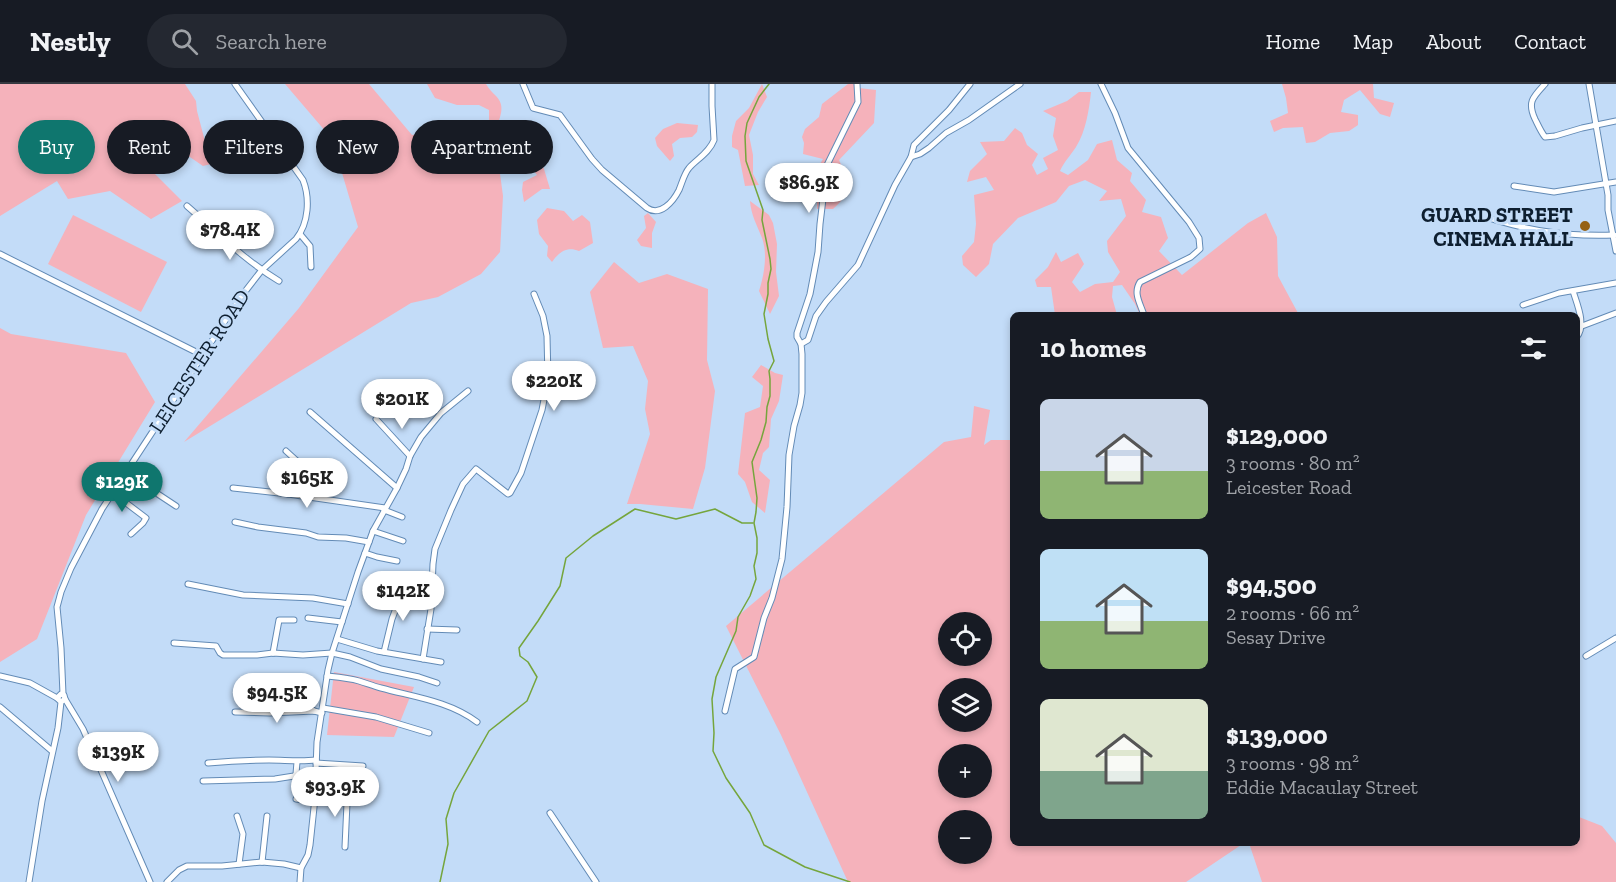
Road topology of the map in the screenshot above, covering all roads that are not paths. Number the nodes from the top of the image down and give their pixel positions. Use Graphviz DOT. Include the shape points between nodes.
graph roads {
  1 [pos="235,84"];
  2 [pos="523,84"];
  3 [pos="712,84"];
  4 [pos="857,84"];
  5 [pos="970,84"];
  6 [pos="1020,84"];
  7 [pos="1101,84"];
  8 [pos="1545,84"];
  9 [pos="1589,84"];
  10 [pos="1616,121"];
  11 [pos="1596,125"];
  12 [pos="910,157"];
  13 [pos="1616,182"];
  14 [pos="1606,185"];
  15 [pos="1514,186"];
  16 [pos="187,206"];
  17 [pos="1466,210"];
  18 [pos="300,234"];
  19 [pos="1614,235"];
  20 [pos="1616,250"];
  21 [pos="0,254"];
  22 [pos="311,267"];
  23 [pos="261,271"];
  24 [pos="279,281"];
  25 [pos="1616,283"];
  26 [pos="1574,291"];
  27 [pos="534,294"];
  28 [pos="1522,305"];
  29 [pos="1143,312"];
  30 [pos="1579,312"];
  31 [pos="1616,313"];
  32 [pos="1580,317"];
  33 [pos="1582,326"];
  34 [pos="1580,334"];
  35 [pos="801,344"];
  36 [pos="202,355"];
  37 [pos="468,391"];
  38 [pos="310,412"];
  39 [pos="376,419"];
  40 [pos="286,451"];
  41 [pos="410,456"];
  42 [pos="297,461"];
  43 [pos="318,472"];
  44 [pos="126,473"];
  45 [pos="232,488"];
  46 [pos="397,488"];
  47 [pos="114,493"];
  48 [pos="288,494"];
  49 [pos="176,507"];
  50 [pos="384,509"];
  51 [pos="402,517"];
  52 [pos="235,522"];
  53 [pos="373,531"];
  54 [pos="131,534"];
  55 [pos="403,541"];
  56 [pos="369,542"];
  57 [pos="365,553"];
  58 [pos="397,561"];
  59 [pos="188,584"];
  60 [pos="398,603"];
  61 [pos="348,604"];
  62 [pos="308,618"];
  63 [pos="294,620"];
  64 [pos="342,622"];
  65 [pos="427,629"];
  66 [pos="458,630"];
  67 [pos="1616,638"];
  68 [pos="337,639"];
  69 [pos="174,643"];
  70 [pos="384,652"];
  71 [pos="332,653"];
  72 [pos="273,654"];
  73 [pos="1586,656"];
  74 [pos="423,659"];
  75 [pos="441,662"];
  76 [pos="327,675"];
  77 [pos="0,676"];
  78 [pos="437,683"];
  79 [pos="238,696"];
  80 [pos="61,698"];
  81 [pos="0,707"];
  82 [pos="314,711"];
  83 [pos="322,711"];
  84 [pos="725,711"];
  85 [pos="235,712"];
  86 [pos="477,722"];
  87 [pos="429,733"];
  88 [pos="52,751"];
  89 [pos="316,761"];
  90 [pos="297,762"];
  91 [pos="208,763"];
  92 [pos="363,766"];
  93 [pos="203,781"];
  94 [pos="296,799"];
  95 [pos="315,800"];
  96 [pos="550,813"];
  97 [pos="237,816"];
  98 [pos="267,816"];
  99 [pos="345,847"];
  100 [pos="262,862"];
  101 [pos="239,864"];
  102 [pos="302,868"];
  103 [pos="29,882"];
  104 [pos="150,882"];
  105 [pos="167,882"];
  106 [pos="300,882"];
  107 [pos="596,882"];
  1 -- 18 [label="street" via="304,183 307,207"];
  2 -- 3 [label="street" via="533,108 562,117 602,170 650,210 661,210 678,192 687,170 713,145"];
  4 -- 35 [label="street" via="858,102 827,165 818,252 797,333"];
  5 -- 12 [label="street" via="914,145"];
  6 -- 12 [label="street" via="920,154"];
  7 -- 29 [label="street" via="1128,148 1199,238 1200,249 1191,257 1140,282 1137,295"];
  8 -- 11 [label="street" via="1531,106 1545,137"];
  9 -- 11 [label="street"];
  10 -- 11 [label="street"];
  11 -- 14 [label="street"];
  12 -- 35 [label="street" via="858,265 826,302 816,316 808,340"];
  13 -- 14 [label="street"];
  14 -- 15 [label="street" via="1554,192"];
  14 -- 19 [label="street"];
  16 -- 23 [label="street"];
  17 -- 19 [label="street" via="1561,234"];
  18 -- 22 [label="street" via="310,246"];
  18 -- 23 [label="street, LEICESTER ROAD"];
  19 -- 20 [label="street"];
  21 -- 36 [label="street"];
  23 -- 24 [label="street"];
  23 -- 36 [label="street, LEICESTER ROAD"];
  25 -- 26 [label="street"];
  26 -- 28 [label="street"];
  26 -- 30 [label="street"];
  27 -- 65 [label="street" via="546,327 549,362 542,410 521,473 510,493 477,469 464,484 435,549"];
  31 -- 33 [label="street"];
  32 -- 33 [label="street"];
  33 -- 34 [label="street"];
  35 -- 84 [label="street" via="800,405 789,455 782,559 754,657 735,669"];
  36 -- 44 [label="street, LEICESTER ROAD"];
  37 -- 41 [label="street" via="432,423"];
  38 -- 46 [label="street"];
  39 -- 41 [label="street"];
  40 -- 42 [label="street"];
  41 -- 46 [label="street"];
  42 -- 43 [label="street"];
  42 -- 48 [label="street"];
  44 -- 47 [label="street, LEICESTER ROAD"];
  44 -- 49 [label="street"];
  45 -- 48 [label="street"];
  46 -- 50 [label="street"];
  47 -- 54 [label="street" via="146,518"];
  47 -- 80 [label="street, LEICESTER ROAD" via="81,548 58,602"];
  48 -- 50 [label="street"];
  50 -- 51 [label="street"];
  50 -- 53 [label="street"];
  52 -- 56 [label="street"];
  53 -- 55 [label="street"];
  53 -- 56 [label="street"];
  56 -- 57 [label="street"];
  57 -- 58 [label="street"];
  57 -- 61 [label="street"];
  59 -- 61 [label="street" via="243,595 304,597"];
  60 -- 70 [label="street"];
  61 -- 64 [label="street"];
  62 -- 64 [label="street"];
  63 -- 72 [label="street" via="279,620"];
  64 -- 68 [label="street"];
  65 -- 66 [label="street"];
  65 -- 74 [label="street"];
  67 -- 73 [label="street"];
  68 -- 70 [label="street"];
  68 -- 71 [label="street"];
  69 -- 72 [label="street" via="216,646 223,655"];
  70 -- 74 [label="street"];
  71 -- 72 [label="street"];
  71 -- 76 [label="street"];
  71 -- 78 [label="street"];
  74 -- 75 [label="street"];
  76 -- 83 [label="street"];
  76 -- 86 [label="street" via="451,707"];
  77 -- 80 [label="street" via="30,683"];
  79 -- 82 [label="street" via="281,698"];
  80 -- 88 [label="street, LEICESTER ROAD"];
  80 -- 104 [label="street" via="82,729"];
  81 -- 88 [label="street"];
  82 -- 83 [label="street"];
  82 -- 85 [label="street"];
  83 -- 87 [label="street" via="376,717"];
  83 -- 89 [label="street"];
  88 -- 103 [label="street, LEICESTER ROAD"];
  89 -- 90 [label="street"];
  89 -- 92 [label="street"];
  89 -- 95 [label="street"];
  90 -- 91 [label="street"];
  90 -- 93 [label="street" via="294,776"];
  94 -- 95 [label="street"];
  95 -- 99 [label="street" via="346,803"];
  95 -- 102 [label="street" via="310,845"];
  96 -- 107 [label="street"];
  97 -- 101 [label="street" via="243,834"];
  98 -- 100 [label="street"];
  100 -- 101 [label="street"];
  100 -- 102 [label="street"];
  101 -- 105 [label="street" via="187,866"];
  102 -- 106 [label="street"];
}
